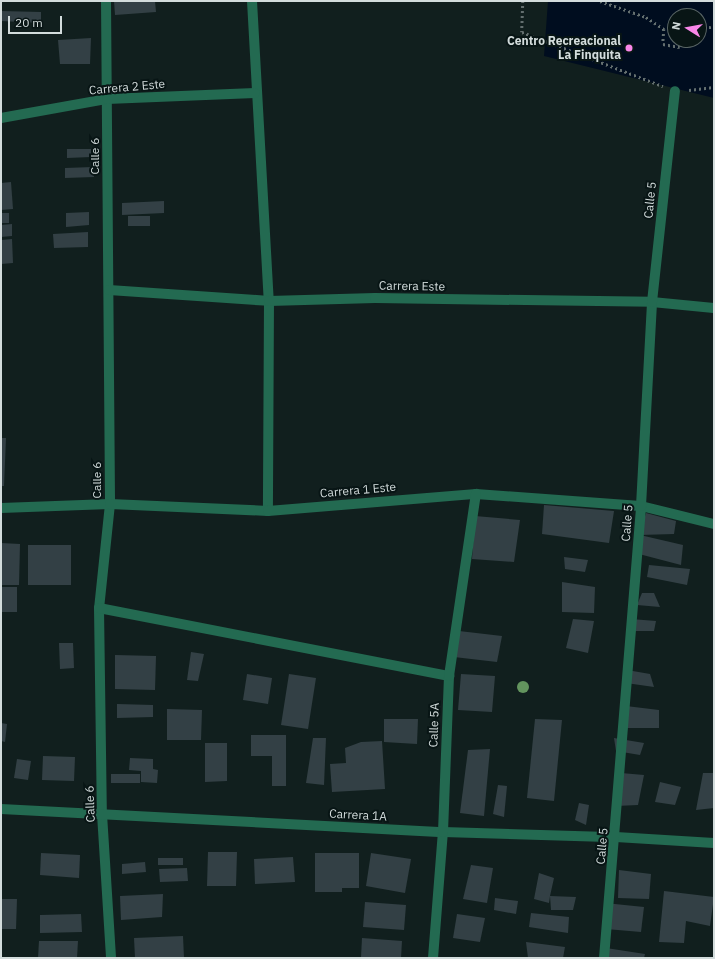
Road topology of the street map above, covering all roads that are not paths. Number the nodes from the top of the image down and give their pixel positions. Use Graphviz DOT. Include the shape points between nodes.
graph roads {
  1 [pos="106,1"];
  2 [pos="252,1"];
  3 [pos="675,91"];
  4 [pos="255,93"];
  5 [pos="108,100"];
  6 [pos="1,118"];
  7 [pos="109,290"];
  8 [pos="269,301"];
  9 [pos="652,302"];
  10 [pos="714,308"];
  11 [pos="476,494"];
  12 [pos="110,504"];
  13 [pos="641,506"];
  14 [pos="1,508"];
  15 [pos="268,511"];
  16 [pos="714,524"];
  17 [pos="99,608"];
  18 [pos="449,676"];
  19 [pos="1,809"];
  20 [pos="102,814"];
  21 [pos="443,832"];
  22 [pos="616,837"];
  23 [pos="714,843"];
  24 [pos="111,958"];
  25 [pos="433,958"];
  26 [pos="604,958"];
  1 -- 5 [label="street, Calle 6"];
  2 -- 4 [label="street"];
  3 -- 9 [label="street, Calle 5"];
  4 -- 5 [label="street, Carrera 2 Este"];
  4 -- 8 [label="street"];
  5 -- 6 [label="street, Carrera 2 Este"];
  5 -- 7 [label="street, Calle 6"];
  7 -- 8 [label="street, Carrera Este"];
  7 -- 12 [label="street, Calle 6"];
  8 -- 9 [label="street, Carrera Este" via="375,298"];
  8 -- 15 [label="street"];
  9 -- 10 [label="street, Carrera Este"];
  9 -- 13 [label="street, Calle 5"];
  11 -- 13 [label="street, Carrera 1 Este"];
  11 -- 15 [label="street, Carrera 1 Este"];
  11 -- 18 [label="street, Calle 5A"];
  12 -- 14 [label="street, Carrera 1 Este"];
  12 -- 15 [label="street, Carrera 1 Este"];
  12 -- 17 [label="street, Calle 6"];
  13 -- 16 [label="street, Carrera 1 Este"];
  13 -- 22 [label="street, Calle 5"];
  17 -- 18 [label="street"];
  17 -- 20 [label="street, Calle 6"];
  18 -- 21 [label="street, Calle 5A"];
  19 -- 20 [label="street, Carrera 1A"];
  20 -- 21 [label="street, Carrera 1A"];
  20 -- 24 [label="street, Calle 6"];
  21 -- 22 [label="street, Carrera 1A"];
  21 -- 25 [label="street, Calle 5A"];
  22 -- 23 [label="street, Carrera 1A"];
  22 -- 26 [label="street, Calle 5"];
}
